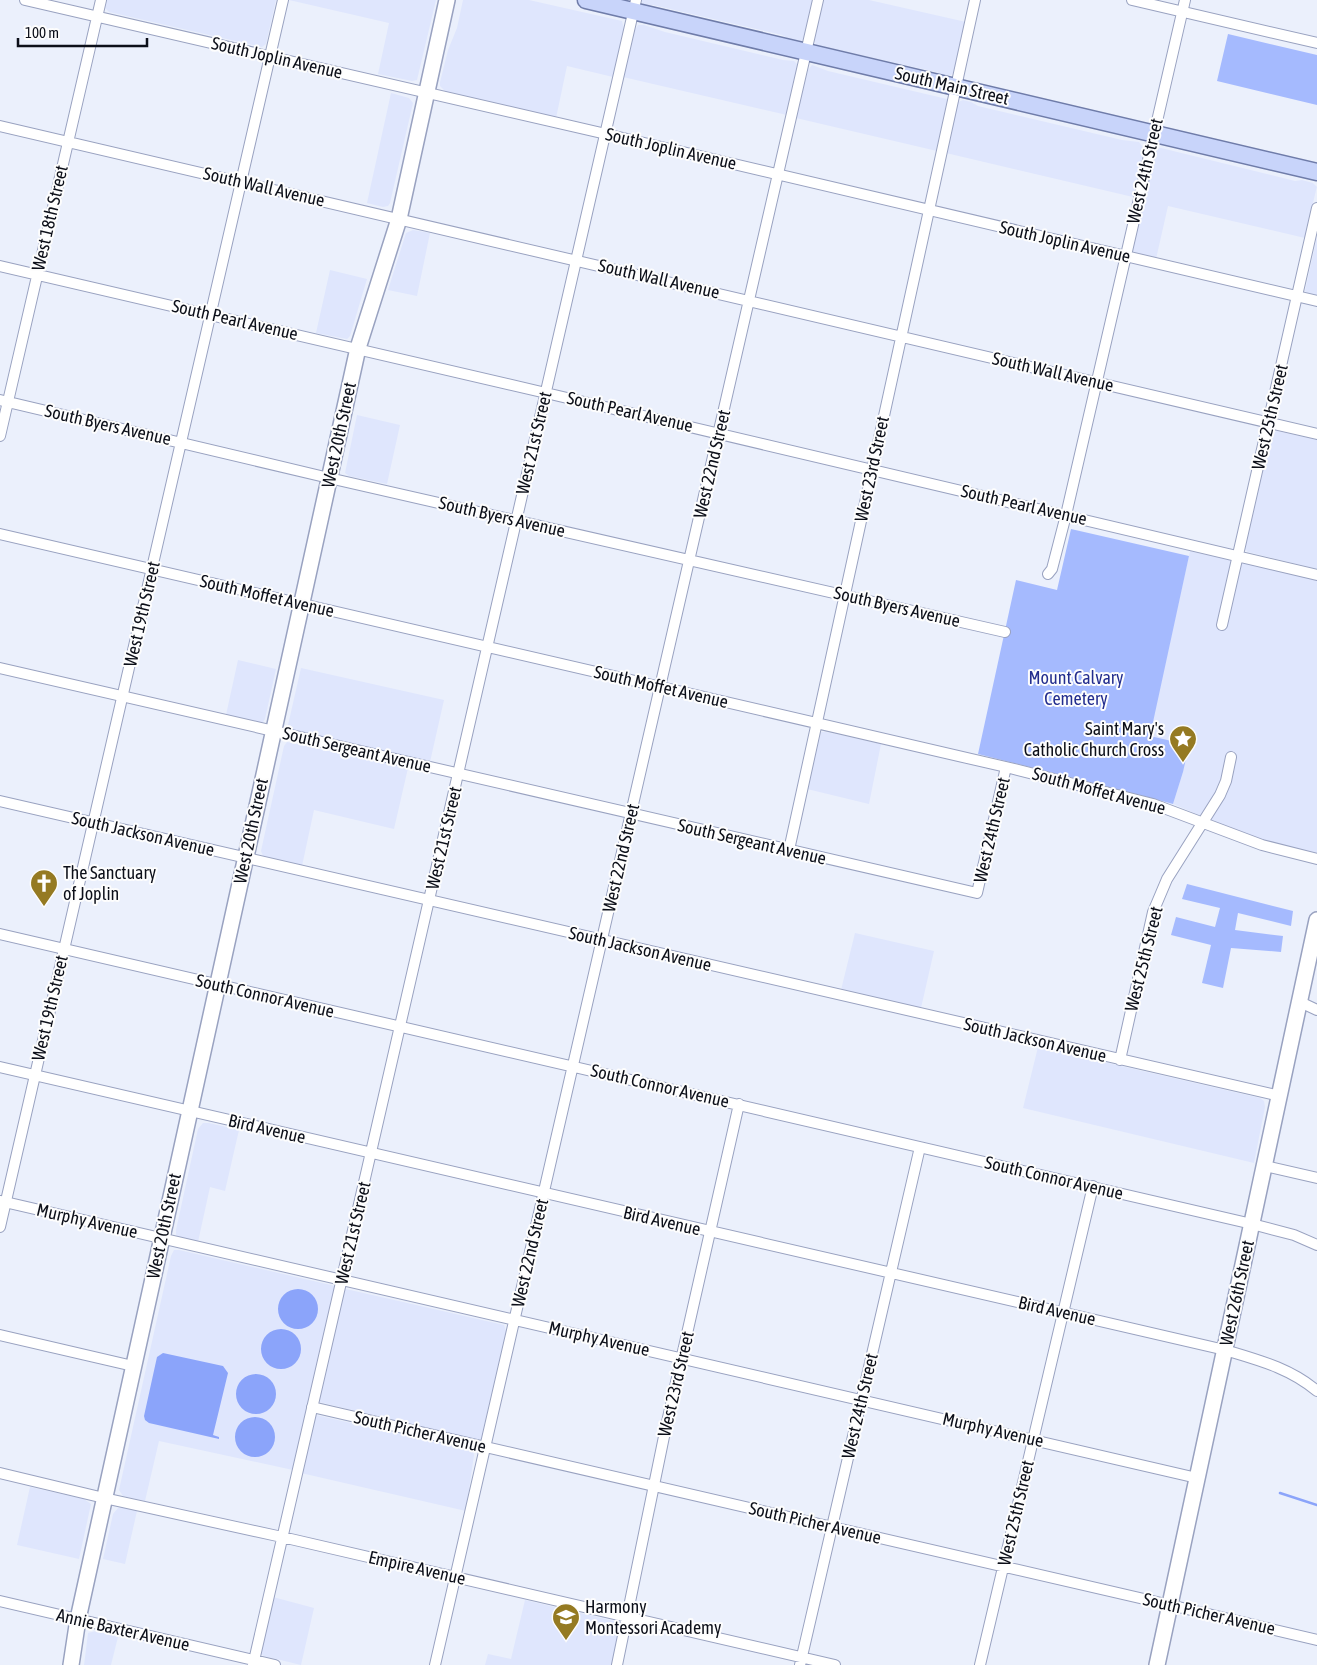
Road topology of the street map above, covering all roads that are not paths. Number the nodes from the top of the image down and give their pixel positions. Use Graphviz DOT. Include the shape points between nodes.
graph roads {
  1 [pos="25,0"];
  2 [pos="101,0"];
  3 [pos="283,0"];
  4 [pos="447,0"];
  5 [pos="586,0"];
  6 [pos="818,0"];
  7 [pos="975,0"];
  8 [pos="1132,0"];
  9 [pos="1184,0"];
  10 [pos="635,6"];
  11 [pos="1182,12"];
  12 [pos="97,16"];
  13 [pos="1317,44"];
  14 [pos="806,52"];
  15 [pos="270,56"];
  16 [pos="956,87"];
  17 [pos="428,93"];
  18 [pos="0,126"];
  19 [pos="606,134"];
  20 [pos="1154,134"];
  21 [pos="68,141"];
  22 [pos="1317,172"];
  23 [pos="779,175"];
  24 [pos="242,181"];
  25 [pos="1317,208"];
  26 [pos="929,210"];
  27 [pos="399,219"];
  28 [pos="1125,256"];
  29 [pos="577,260"];
  30 [pos="0,266"];
  31 [pos="37,275"];
  32 [pos="1297,296"];
  33 [pos="750,301"];
  34 [pos="1317,301"];
  35 [pos="211,315"];
  36 [pos="901,336"];
  37 [pos="358,348"];
  38 [pos="1096,382"];
  39 [pos="546,393"];
  40 [pos="4,401"];
  41 [pos="1268,422"];
  42 [pos="719,433"];
  43 [pos="1317,434"];
  44 [pos="0,436"];
  45 [pos="182,442"];
  46 [pos="872,469"];
  47 [pos="329,478"];
  48 [pos="1066,515"];
  49 [pos="517,520"];
  50 [pos="0,534"];
  51 [pos="1238,556"];
  52 [pos="690,559"];
  53 [pos="152,569"];
  54 [pos="1048,574"];
  55 [pos="1317,575"];
  56 [pos="845,595"];
  57 [pos="301,604"];
  58 [pos="1222,625"];
  59 [pos="1005,632"];
  60 [pos="488,647"];
  61 [pos="0,668"];
  62 [pos="660,687"];
  63 [pos="123,696"];
  64 [pos="817,723"];
  65 [pos="273,731"];
  66 [pos="1231,757"];
  67 [pos="1006,767"];
  68 [pos="458,774"];
  69 [pos="0,801"];
  70 [pos="632,814"];
  71 [pos="1203,822"];
  72 [pos="93,823"];
  73 [pos="789,850"];
  74 [pos="245,858"];
  75 [pos="1317,859"];
  76 [pos="977,893"];
  77 [pos="430,900"];
  78 [pos="1317,920"];
  79 [pos="0,934"];
  80 [pos="603,940"];
  81 [pos="64,949"];
  82 [pos="218,985"];
  83 [pos="1300,1002"];
  84 [pos="1317,1010"];
  85 [pos="401,1027"];
  86 [pos="1120,1060"];
  87 [pos="0,1067"];
  88 [pos="573,1067"];
  89 [pos="35,1075"];
  90 [pos="1280,1096"];
  91 [pos="739,1104"];
  92 [pos="190,1111"];
  93 [pos="920,1147"];
  94 [pos="371,1153"];
  95 [pos="1265,1166"];
  96 [pos="1317,1178"];
  97 [pos="1092,1186"];
  98 [pos="544,1193"];
  99 [pos="3,1201"];
  100 [pos="1252,1224"];
  101 [pos="0,1227"];
  102 [pos="710,1232"];
  103 [pos="162,1238"];
  104 [pos="1317,1245"];
  105 [pos="890,1273"];
  106 [pos="341,1280"];
  107 [pos="1063,1313"];
  108 [pos="515,1320"];
  109 [pos="0,1335"];
  110 [pos="1225,1350"];
  111 [pos="681,1358"];
  112 [pos="134,1366"];
  113 [pos="1317,1391"];
  114 [pos="861,1400"];
  115 [pos="312,1407"];
  116 [pos="1033,1440"];
  117 [pos="486,1447"];
  118 [pos="0,1473"];
  119 [pos="1198,1478"];
  120 [pos="654,1486"];
  121 [pos="104,1498"];
  122 [pos="832,1527"];
  123 [pos="282,1537"];
  124 [pos="1003,1566"];
  125 [pos="455,1577"];
  126 [pos="0,1601"];
  127 [pos="1170,1605"];
  128 [pos="628,1618"];
  129 [pos="78,1619"];
  130 [pos="1317,1640"];
  131 [pos="801,1661"];
  132 [pos="254,1663"];
  133 [pos="71,1665"];
  134 [pos="276,1665"];
  135 [pos="435,1665"];
  136 [pos="617,1665"];
  137 [pos="835,1665"];
  138 [pos="980,1665"];
  139 [pos="1157,1665"];
  1 -- 12 [label="street, South Joplin Avenue"];
  2 -- 12 [label="street, West 18th Street"];
  3 -- 15 [label="street, West 19th Street"];
  4 -- 17 [label="main road, West 20th Street"];
  5 -- 10 [label="main road, South Main Street"];
  6 -- 14 [label="street, West 22nd Street"];
  7 -- 16 [label="street, West 23rd Street"];
  8 -- 11 [label="street"];
  9 -- 11 [label="street, West 24th Street"];
  10 -- 14 [label="main road, South Main Street"];
  10 -- 19 [label="street, West 21st Street"];
  11 -- 13 [label="street"];
  11 -- 20 [label="street, West 24th Street"];
  12 -- 15 [label="street, South Joplin Avenue"];
  12 -- 21 [label="street, West 18th Street"];
  14 -- 16 [label="main road, South Main Street"];
  14 -- 23 [label="street, West 22nd Street"];
  15 -- 17 [label="street, South Joplin Avenue"];
  15 -- 24 [label="street, West 19th Street"];
  16 -- 20 [label="main road, South Main Street"];
  16 -- 26 [label="street, West 23rd Street"];
  17 -- 19 [label="street, South Joplin Avenue"];
  17 -- 27 [label="main road, West 20th Street"];
  18 -- 21 [label="street, South Wall Avenue"];
  19 -- 23 [label="street, South Joplin Avenue"];
  19 -- 29 [label="street, West 21st Street"];
  20 -- 22 [label="main road, South Main Street"];
  20 -- 28 [label="street, West 24th Street"];
  21 -- 24 [label="street, South Wall Avenue"];
  21 -- 31 [label="street, West 18th Street"];
  23 -- 26 [label="street, South Joplin Avenue"];
  23 -- 33 [label="street, West 22nd Street"];
  24 -- 27 [label="street, South Wall Avenue"];
  24 -- 35 [label="street, West 19th Street"];
  25 -- 32 [label="street, West 25th Street"];
  26 -- 28 [label="street, South Joplin Avenue"];
  26 -- 36 [label="street, West 23rd Street"];
  27 -- 29 [label="street, South Wall Avenue"];
  27 -- 37 [label="main road, West 20th Street"];
  28 -- 32 [label="street, South Joplin Avenue"];
  28 -- 38 [label="street, West 24th Street"];
  29 -- 33 [label="street, South Wall Avenue"];
  29 -- 39 [label="street, West 21st Street"];
  30 -- 31 [label="street, South Pearl Avenue"];
  31 -- 35 [label="street, South Pearl Avenue"];
  31 -- 40 [label="street, West 18th Street"];
  32 -- 34 [label="street, South Joplin Avenue"];
  32 -- 41 [label="street, West 25th Street"];
  33 -- 36 [label="street, South Wall Avenue"];
  33 -- 42 [label="street, West 22nd Street"];
  35 -- 37 [label="street, South Pearl Avenue"];
  35 -- 45 [label="street, West 19th Street"];
  36 -- 38 [label="street, South Wall Avenue"];
  36 -- 46 [label="street, West 23rd Street"];
  37 -- 39 [label="street, South Pearl Avenue"];
  37 -- 47 [label="main road, West 20th Street"];
  38 -- 41 [label="street, South Wall Avenue"];
  38 -- 48 [label="street, West 24th Street"];
  39 -- 42 [label="street, South Pearl Avenue"];
  39 -- 49 [label="street, West 21st Street"];
  40 -- 44 [label="street, West 18th Street"];
  40 -- 45 [label="street, South Byers Avenue"];
  41 -- 43 [label="street, South Wall Avenue"];
  41 -- 51 [label="street, West 25th Street"];
  42 -- 46 [label="street, South Pearl Avenue"];
  42 -- 52 [label="street, West 22nd Street"];
  45 -- 47 [label="street, South Byers Avenue"];
  45 -- 53 [label="street, West 19th Street"];
  46 -- 48 [label="street, South Pearl Avenue"];
  46 -- 56 [label="street, West 23rd Street"];
  47 -- 49 [label="street, South Byers Avenue"];
  47 -- 57 [label="main road, West 20th Street"];
  48 -- 51 [label="street, South Pearl Avenue"];
  48 -- 54 [label="street, West 24th Street"];
  49 -- 52 [label="street, South Byers Avenue"];
  49 -- 60 [label="street, West 21st Street"];
  50 -- 53 [label="street, South Moffet Avenue"];
  51 -- 55 [label="street, South Pearl Avenue"];
  51 -- 58 [label="street, West 25th Street"];
  52 -- 56 [label="street, South Byers Avenue"];
  52 -- 62 [label="street, West 22nd Street"];
  53 -- 57 [label="street, South Moffet Avenue"];
  53 -- 63 [label="street, West 19th Street"];
  56 -- 59 [label="street, South Byers Avenue"];
  56 -- 64 [label="street, West 23rd Street"];
  57 -- 60 [label="street, South Moffet Avenue"];
  57 -- 65 [label="main road, West 20th Street"];
  60 -- 62 [label="street, South Moffet Avenue"];
  60 -- 68 [label="street, West 21st Street"];
  61 -- 63 [label="street, South Sergeant Avenue"];
  62 -- 64 [label="street, South Moffet Avenue"];
  62 -- 70 [label="street, West 22nd Street"];
  63 -- 65 [label="street, South Sergeant Avenue"];
  63 -- 72 [label="street, West 19th Street"];
  64 -- 67 [label="street, South Moffet Avenue"];
  64 -- 73 [label="street, West 23rd Street"];
  65 -- 68 [label="street, South Sergeant Avenue"];
  65 -- 74 [label="main road, West 20th Street"];
  66 -- 71 [label="street, West 25th Street" via="1223,788"];
  67 -- 71 [label="street, South Moffet Avenue" via="1152,804"];
  67 -- 76 [label="street, West 24th Street"];
  68 -- 70 [label="street, South Sergeant Avenue"];
  68 -- 77 [label="street, West 21st Street"];
  69 -- 72 [label="street, South Jackson Avenue"];
  70 -- 73 [label="street, South Sergeant Avenue"];
  70 -- 80 [label="street, West 22nd Street"];
  71 -- 75 [label="street, South Moffet Avenue" via="1262,845"];
  71 -- 86 [label="street, West 25th Street" via="1167,879 1152,912"];
  72 -- 74 [label="street, South Jackson Avenue"];
  72 -- 81 [label="street, West 19th Street"];
  73 -- 76 [label="street, South Sergeant Avenue"];
  74 -- 77 [label="street, South Jackson Avenue"];
  74 -- 82 [label="main road, West 20th Street"];
  77 -- 80 [label="street, South Jackson Avenue"];
  77 -- 85 [label="street, West 21st Street"];
  78 -- 83 [label="main road, West 26th Street"];
  79 -- 81 [label="street, South Connor Avenue"];
  80 -- 86 [label="street, South Jackson Avenue"];
  80 -- 88 [label="street, West 22nd Street"];
  81 -- 82 [label="street, South Connor Avenue"];
  81 -- 89 [label="street, West 19th Street"];
  82 -- 85 [label="street, South Connor Avenue"];
  82 -- 92 [label="main road, West 20th Street"];
  83 -- 84 [label="street"];
  83 -- 90 [label="main road, West 26th Street"];
  85 -- 88 [label="street, South Connor Avenue"];
  85 -- 94 [label="street, West 21st Street"];
  86 -- 90 [label="street, South Jackson Avenue"];
  87 -- 89 [label="street, Bird Avenue"];
  88 -- 91 [label="street, South Connor Avenue"];
  88 -- 98 [label="street, West 22nd Street"];
  89 -- 92 [label="street, Bird Avenue"];
  89 -- 99 [label="street, West 19th Street"];
  90 -- 95 [label="main road, West 26th Street"];
  91 -- 93 [label="street, South Connor Avenue"];
  91 -- 102 [label="street, West 23rd Street"];
  92 -- 94 [label="street, Bird Avenue"];
  92 -- 103 [label="main road, West 20th Street"];
  93 -- 97 [label="street, South Connor Avenue"];
  93 -- 105 [label="street, West 24th Street"];
  94 -- 98 [label="street, Bird Avenue"];
  94 -- 106 [label="street, West 21st Street"];
  95 -- 96 [label="street"];
  95 -- 100 [label="main road, West 26th Street"];
  97 -- 100 [label="street, South Connor Avenue"];
  97 -- 107 [label="street, West 25th Street"];
  98 -- 102 [label="street, Bird Avenue"];
  98 -- 108 [label="street, West 22nd Street"];
  99 -- 101 [label="street, West 19th Street"];
  99 -- 103 [label="street, Murphy Avenue"];
  100 -- 104 [label="street, South Connor Avenue"];
  100 -- 110 [label="main road, West 26th Street"];
  102 -- 105 [label="street, Bird Avenue"];
  102 -- 111 [label="street, West 23rd Street"];
  103 -- 106 [label="street, Murphy Avenue"];
  103 -- 112 [label="main road, West 20th Street"];
  105 -- 107 [label="street, Bird Avenue"];
  105 -- 114 [label="street, West 24th Street"];
  106 -- 108 [label="street, Murphy Avenue"];
  106 -- 115 [label="street, West 21st Street"];
  107 -- 110 [label="street, Bird Avenue"];
  107 -- 116 [label="street, West 25th Street"];
  108 -- 111 [label="street, Murphy Avenue"];
  108 -- 117 [label="street, West 22nd Street"];
  109 -- 112 [label="street"];
  110 -- 113 [label="street, Bird Avenue" via="1279,1368"];
  110 -- 119 [label="main road, West 26th Street"];
  111 -- 114 [label="street, Murphy Avenue"];
  111 -- 120 [label="street, West 23rd Street"];
  112 -- 121 [label="main road, West 20th Street"];
  114 -- 116 [label="street, Murphy Avenue"];
  114 -- 122 [label="street, West 24th Street"];
  115 -- 117 [label="street, South Picher Avenue"];
  115 -- 123 [label="street, West 21st Street"];
  116 -- 119 [label="street, Murphy Avenue"];
  116 -- 124 [label="street, West 25th Street"];
  117 -- 120 [label="street, South Picher Avenue"];
  117 -- 125 [label="street, West 22nd Street"];
  118 -- 121 [label="street, Empire Avenue"];
  119 -- 127 [label="main road, West 26th Street"];
  120 -- 122 [label="street, South Picher Avenue"];
  120 -- 128 [label="street, West 23rd Street"];
  121 -- 123 [label="street, Empire Avenue"];
  121 -- 129 [label="main road, West 20th Street"];
  122 -- 124 [label="street, South Picher Avenue"];
  122 -- 131 [label="street, West 24th Street"];
  123 -- 125 [label="street, Empire Avenue"];
  123 -- 132 [label="street, West 21st Street"];
  124 -- 127 [label="street, South Picher Avenue"];
  124 -- 138 [label="street, West 25th Street"];
  125 -- 128 [label="street, Empire Avenue"];
  125 -- 135 [label="street, West 22nd Street"];
  126 -- 129 [label="street, Annie Baxter Avenue"];
  127 -- 130 [label="street, South Picher Avenue"];
  127 -- 139 [label="main road, West 26th Street"];
  128 -- 131 [label="street, Empire Avenue"];
  128 -- 136 [label="street, West 23rd Street"];
  129 -- 132 [label="street, Annie Baxter Avenue"];
  129 -- 133 [label="main road, West 20th Street"];
  131 -- 137 [label="street, Empire Avenue"];
  132 -- 134 [label="street, Annie Baxter Avenue"];
}
